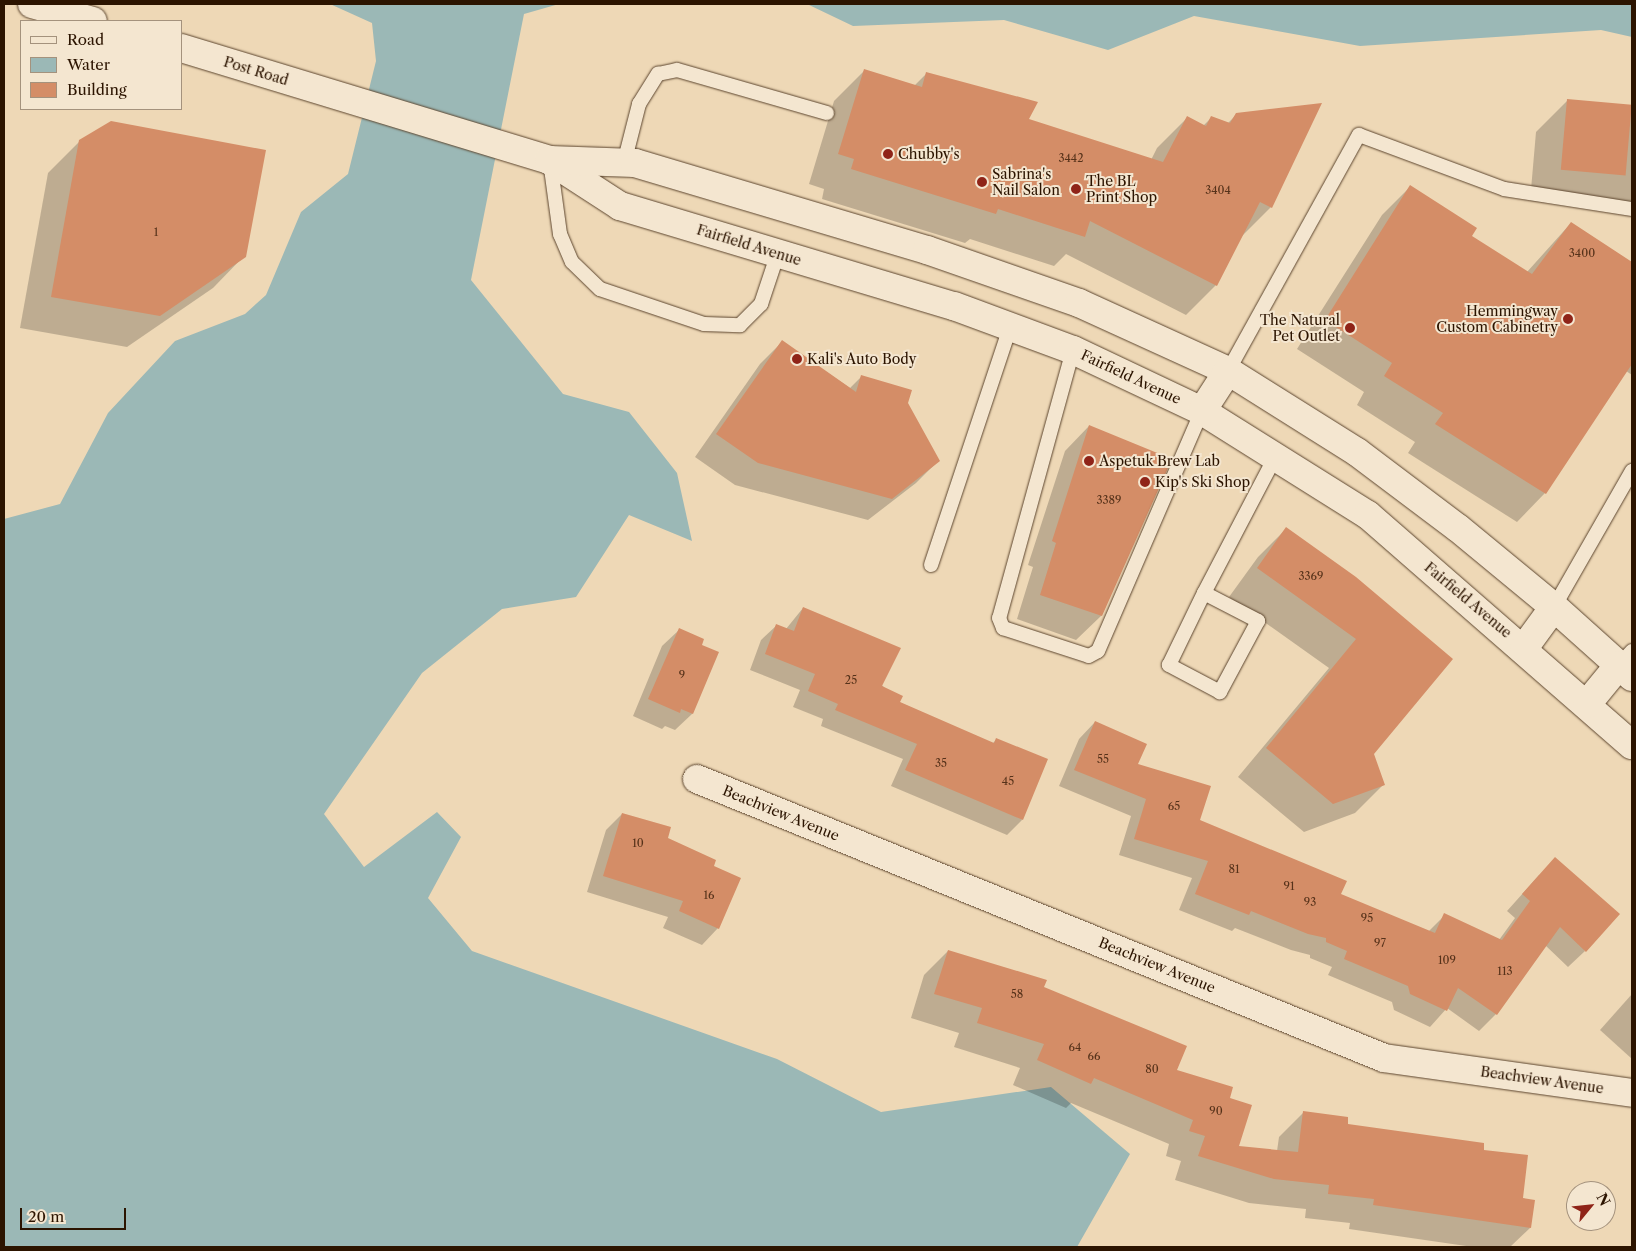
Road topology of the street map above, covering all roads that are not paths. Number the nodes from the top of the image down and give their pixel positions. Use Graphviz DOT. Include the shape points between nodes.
graph roads {
  1 [pos="32,4"];
  2 [pos="88,20"];
  3 [pos="182,48"];
  4 [pos="331,94"];
  5 [pos="827,113"];
  6 [pos="550,160"];
  7 [pos="624,163"];
  8 [pos="1632,209"];
  9 [pos="778,253"];
  10 [pos="1010,327"];
  11 [pos="1074,350"];
  12 [pos="1228,371"];
  13 [pos="1202,411"];
  14 [pos="1275,457"];
  15 [pos="1632,471"];
  16 [pos="931,565"];
  17 [pos="1204,592"];
  18 [pos="1554,607"];
  19 [pos="1524,648"];
  20 [pos="1628,665"];
  21 [pos="1587,704"];
  22 [pos="1632,745"];
  23 [pos="697,779"];
  24 [pos="1632,1093"];
  1 -- 2 [label="main road"];
  3 -- 4 [label="main road, Post Road"];
  4 -- 6 [label="main road, Fairfield Avenue"];
  5 -- 7 [label="lane" via="677,70 658,74 639,104"];
  6 -- 7 [label="main road, Fairfield Avenue"];
  6 -- 9 [label="main road, Fairfield Avenue" via="620,206"];
  6 -- 9 [label="lane" via="560,234 572,262 600,289 704,324 740,325 761,304"];
  7 -- 12 [label="main road, Fairfield Avenue" via="635,163 927,250 1079,303"];
  8 -- 12 [label="lane" via="1504,189 1359,135"];
  9 -- 10 [label="main road, Fairfield Avenue" via="954,306"];
  10 -- 11 [label="main road, Fairfield Avenue"];
  10 -- 16 [label="lane"];
  11 -- 13 [label="main road, Fairfield Avenue"];
  11 -- 13 [label="lane" via="999,618 1002,628 1088,656 1098,652"];
  12 -- 13 [label="main road"];
  12 -- 18 [label="main road, Fairfield Avenue" via="1357,452 1458,528"];
  13 -- 14 [label="main road, Fairfield Avenue"];
  14 -- 17 [label="lane"];
  14 -- 19 [label="main road, Fairfield Avenue" via="1368,515"];
  15 -- 18 [label="lane"];
  17 -- 17 [label="lane" via="1169,665 1220,692 1258,621"];
  18 -- 19 [label="main road"];
  18 -- 20 [label="main road, Fairfield Avenue"];
  19 -- 21 [label="main road, Fairfield Avenue"];
  20 -- 21 [label="main road"];
  21 -- 22 [label="main road, Fairfield Avenue"];
  23 -- 24 [label="main road, Beachview Avenue" via="1384,1058"];
}
